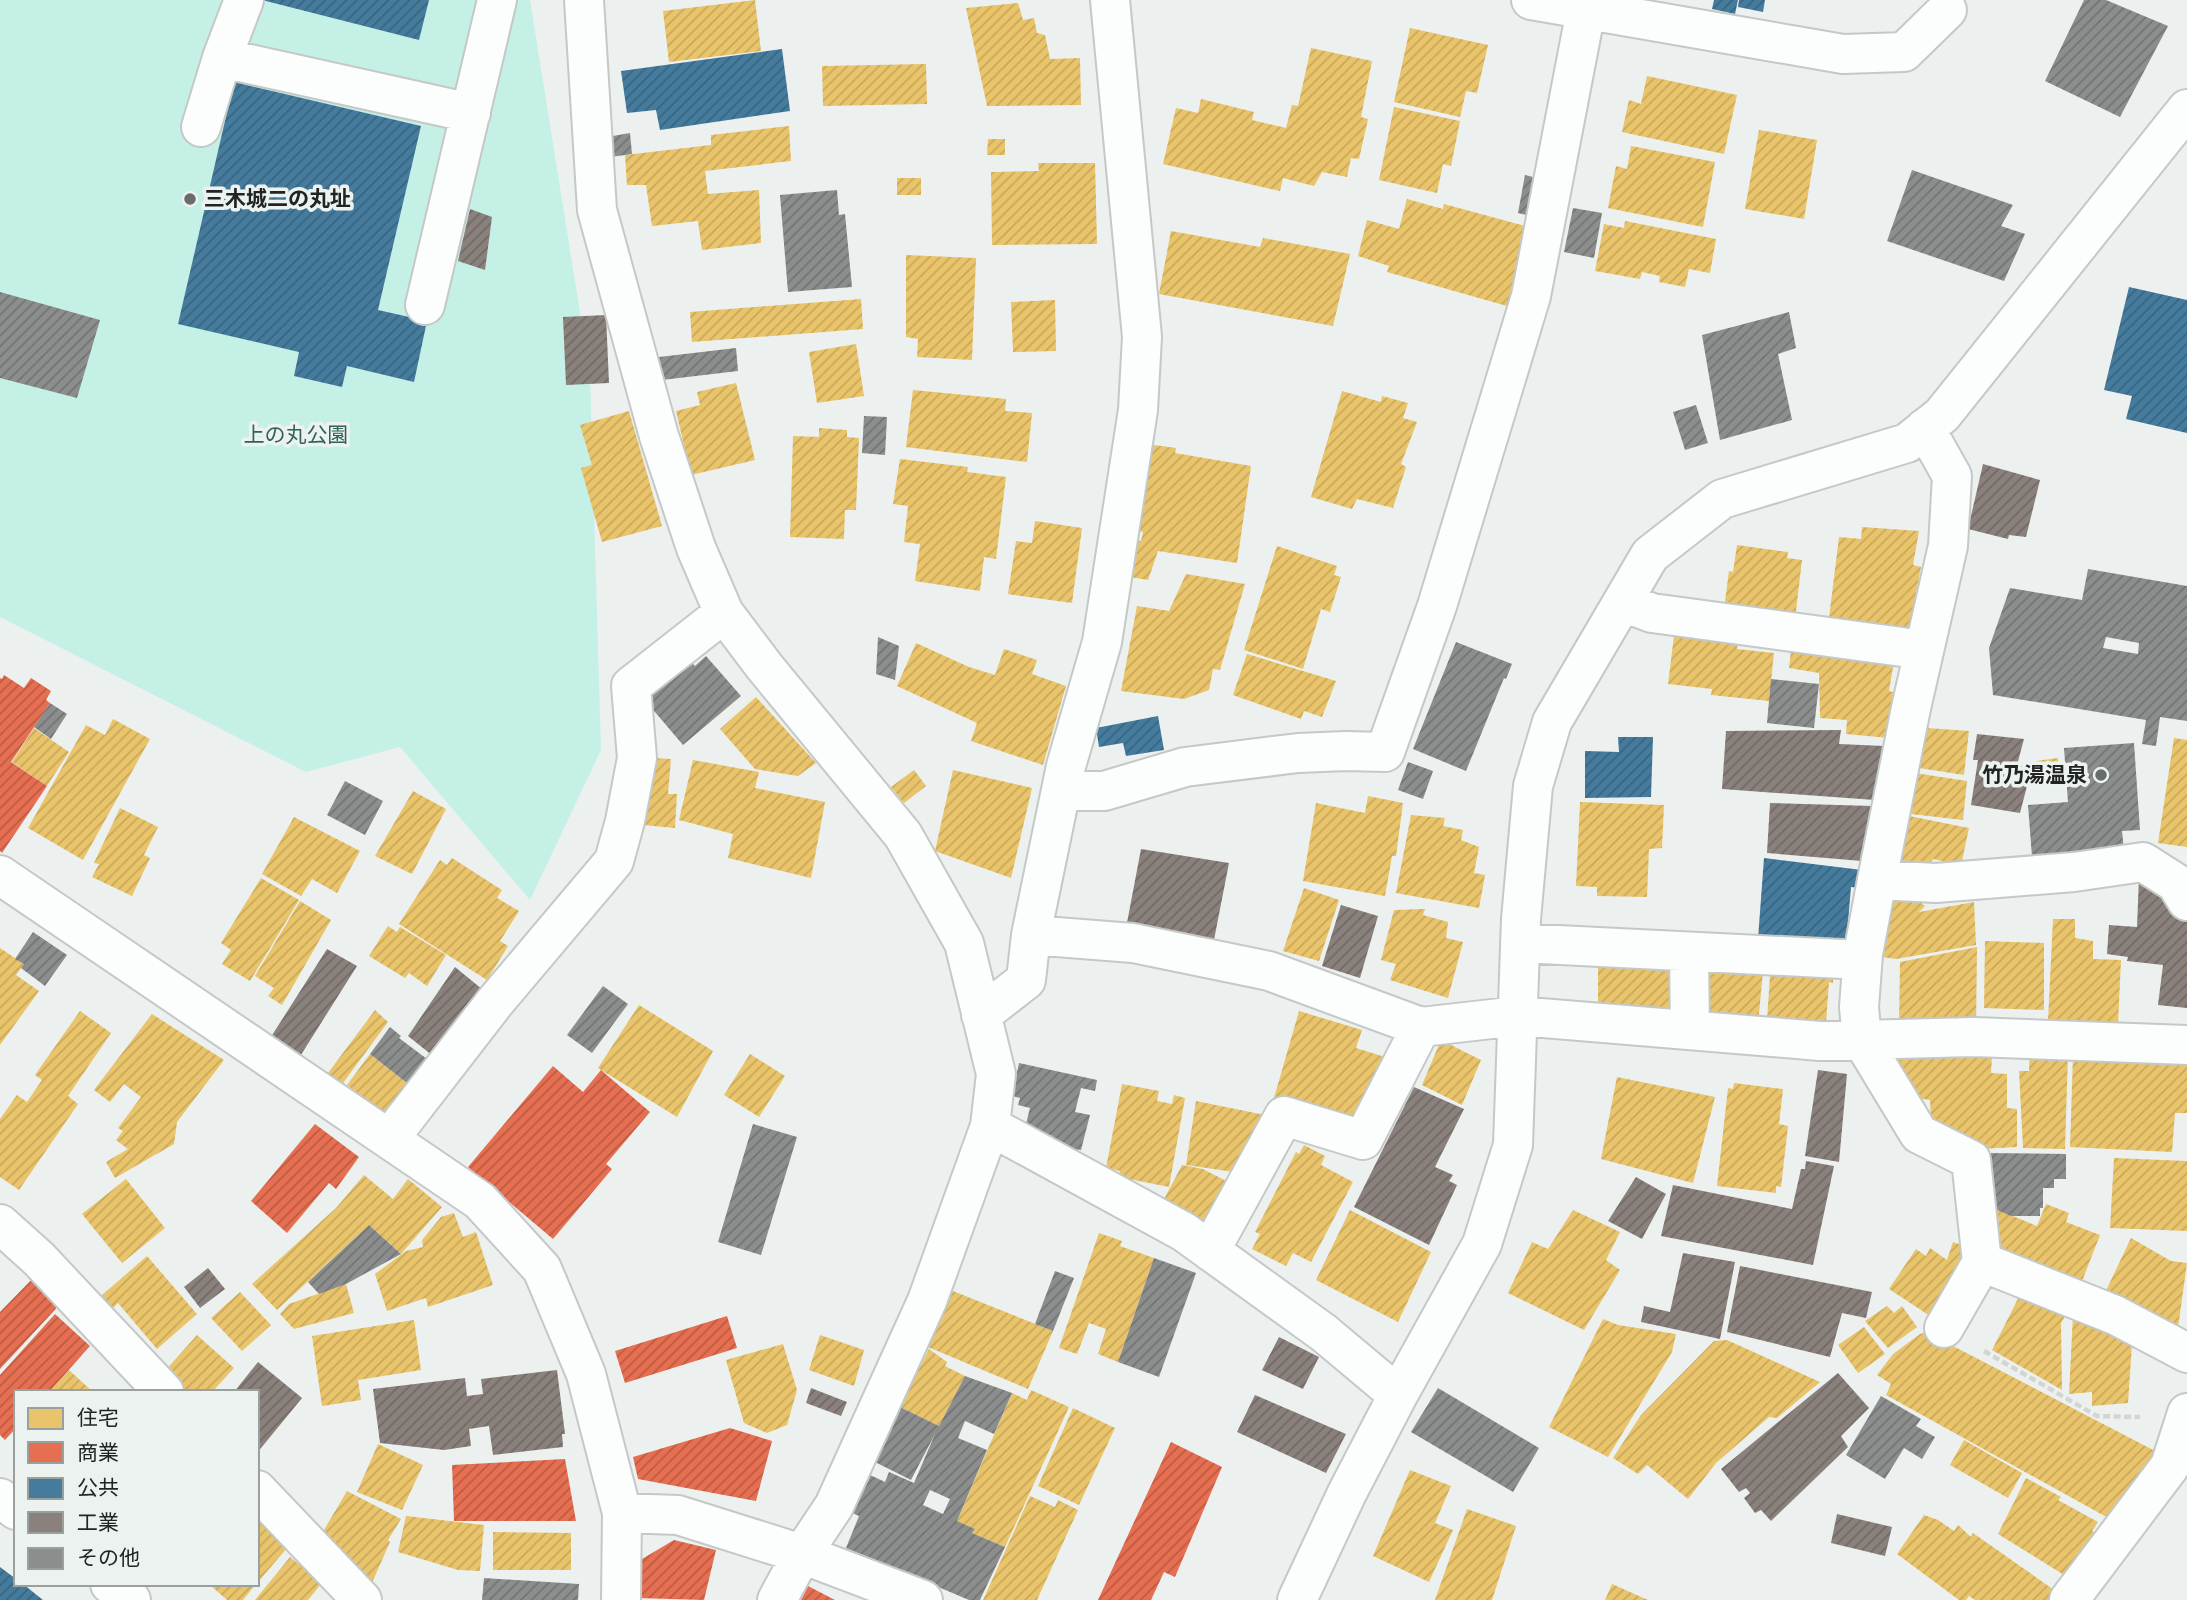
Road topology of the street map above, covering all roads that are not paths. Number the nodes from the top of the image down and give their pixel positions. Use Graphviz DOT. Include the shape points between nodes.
graph roads {
  1 [pos="244,0"];
  2 [pos="497,0"];
  3 [pos="584,0"];
  4 [pos="1110,0"];
  5 [pos="1531,0"];
  6 [pos="1586,10"];
  7 [pos="1947,10"];
  8 [pos="222,58"];
  9 [pos="2187,108"];
  10 [pos="471,113"];
  11 [pos="201,127"];
  12 [pos="425,305"];
  13 [pos="1925,428"];
  14 [pos="1623,602"];
  15 [pos="724,613"];
  16 [pos="1924,650"];
  17 [pos="1061,791"];
  18 [pos="1,875"];
  19 [pos="1877,880"];
  20 [pos="2187,901"];
  21 [pos="1031,935"];
  22 [pos="1520,943"];
  23 [pos="1689,953"];
  24 [pos="1862,960"];
  25 [pos="981,1015"];
  26 [pos="1518,1016"];
  27 [pos="1421,1027"];
  28 [pos="1690,1030"];
  29 [pos="1862,1040"];
  30 [pos="2187,1045"];
  31 [pos="990,1126"];
  32 [pos="389,1139"];
  33 [pos="0,1224"];
  34 [pos="1210,1251"];
  35 [pos="1982,1262"];
  36 [pos="1944,1328"];
  37 [pos="2187,1353"];
  38 [pos="162,1390"];
  39 [pos="1398,1395"];
  40 [pos="2185,1428"];
  41 [pos="259,1492"];
  42 [pos="622,1513"];
  43 [pos="802,1553"];
  44 [pos="113,1586"];
  45 [pos="131,1600"];
  46 [pos="362,1600"];
  47 [pos="621,1600"];
  48 [pos="778,1600"];
  49 [pos="923,1600"];
  50 [pos="1297,1600"];
  51 [pos="2069,1600"];
  1 -- 8 [label="street"];
  2 -- 10 [label="street"];
  3 -- 15 [label="street" via="597,210 659,436 696,548"];
  4 -- 17 [label="street" via="1142,337 1138,410 1102,642"];
  5 -- 6 [label="street"];
  6 -- 7 [label="street" via="1843,54 1904,52"];
  6 -- 17 [label="street" via="1531,296 1437,606 1385,752 1298,753 1185,767 1104,791"];
  8 -- 10 [label="street"];
  8 -- 11 [label="street"];
  9 -- 13 [label="street" via="1942,415"];
  10 -- 12 [label="street"];
  13 -- 14 [label="street" via="1907,443 1722,499 1650,555"];
  13 -- 16 [label="street" via="1952,476 1948,546"];
  14 -- 16 [label="street" via="1652,613"];
  14 -- 22 [label="street" via="1552,722 1540,761 1533,786"];
  15 -- 25 [label="street" via="903,835 964,943"];
  15 -- 32 [label="street" via="631,686 637,758 614,861 495,1002"];
  16 -- 19 [label="street"];
  17 -- 21 [label="street"];
  18 -- 32 [label="street"];
  19 -- 20 [label="street" via="1936,883 2143,862 2176,883"];
  19 -- 24 [label="street"];
  21 -- 25 [label="street" via="1027,980"];
  21 -- 27 [label="street" via="1133,943 1269,971"];
  22 -- 23 [label="street"];
  22 -- 26 [label="street"];
  23 -- 24 [label="street"];
  23 -- 28 [label="street"];
  24 -- 29 [label="street"];
  25 -- 31 [label="street" via="996,1074"];
  26 -- 27 [label="street"];
  26 -- 28 [label="street"];
  26 -- 39 [label="street" via="1513,1145 1498,1195 1482,1244"];
  27 -- 34 [label="street" via="1363,1140 1284,1115"];
  28 -- 29 [label="street"];
  29 -- 30 [label="street" via="1974,1037"];
  29 -- 35 [label="street" via="1919,1134 1972,1160"];
  31 -- 34 [label="street" via="1184,1232"];
  31 -- 43 [label="street" via="927,1301 878,1413 834,1506"];
  32 -- 42 [label="street" via="480,1200 542,1269 586,1374"];
  33 -- 38 [label="street"];
  34 -- 39 [label="street" via="1324,1333"];
  35 -- 36 [label="street"];
  35 -- 37 [label="street" via="2115,1315"];
  39 -- 50 [label="street"];
  40 -- 51 [label="street" via="2170,1466"];
  41 -- 46 [label="street"];
  42 -- 43 [label="street" via="678,1515"];
  42 -- 47 [label="street"];
  43 -- 48 [label="street"];
  43 -- 49 [label="street"];
  44 -- 45 [label="street"];
}
